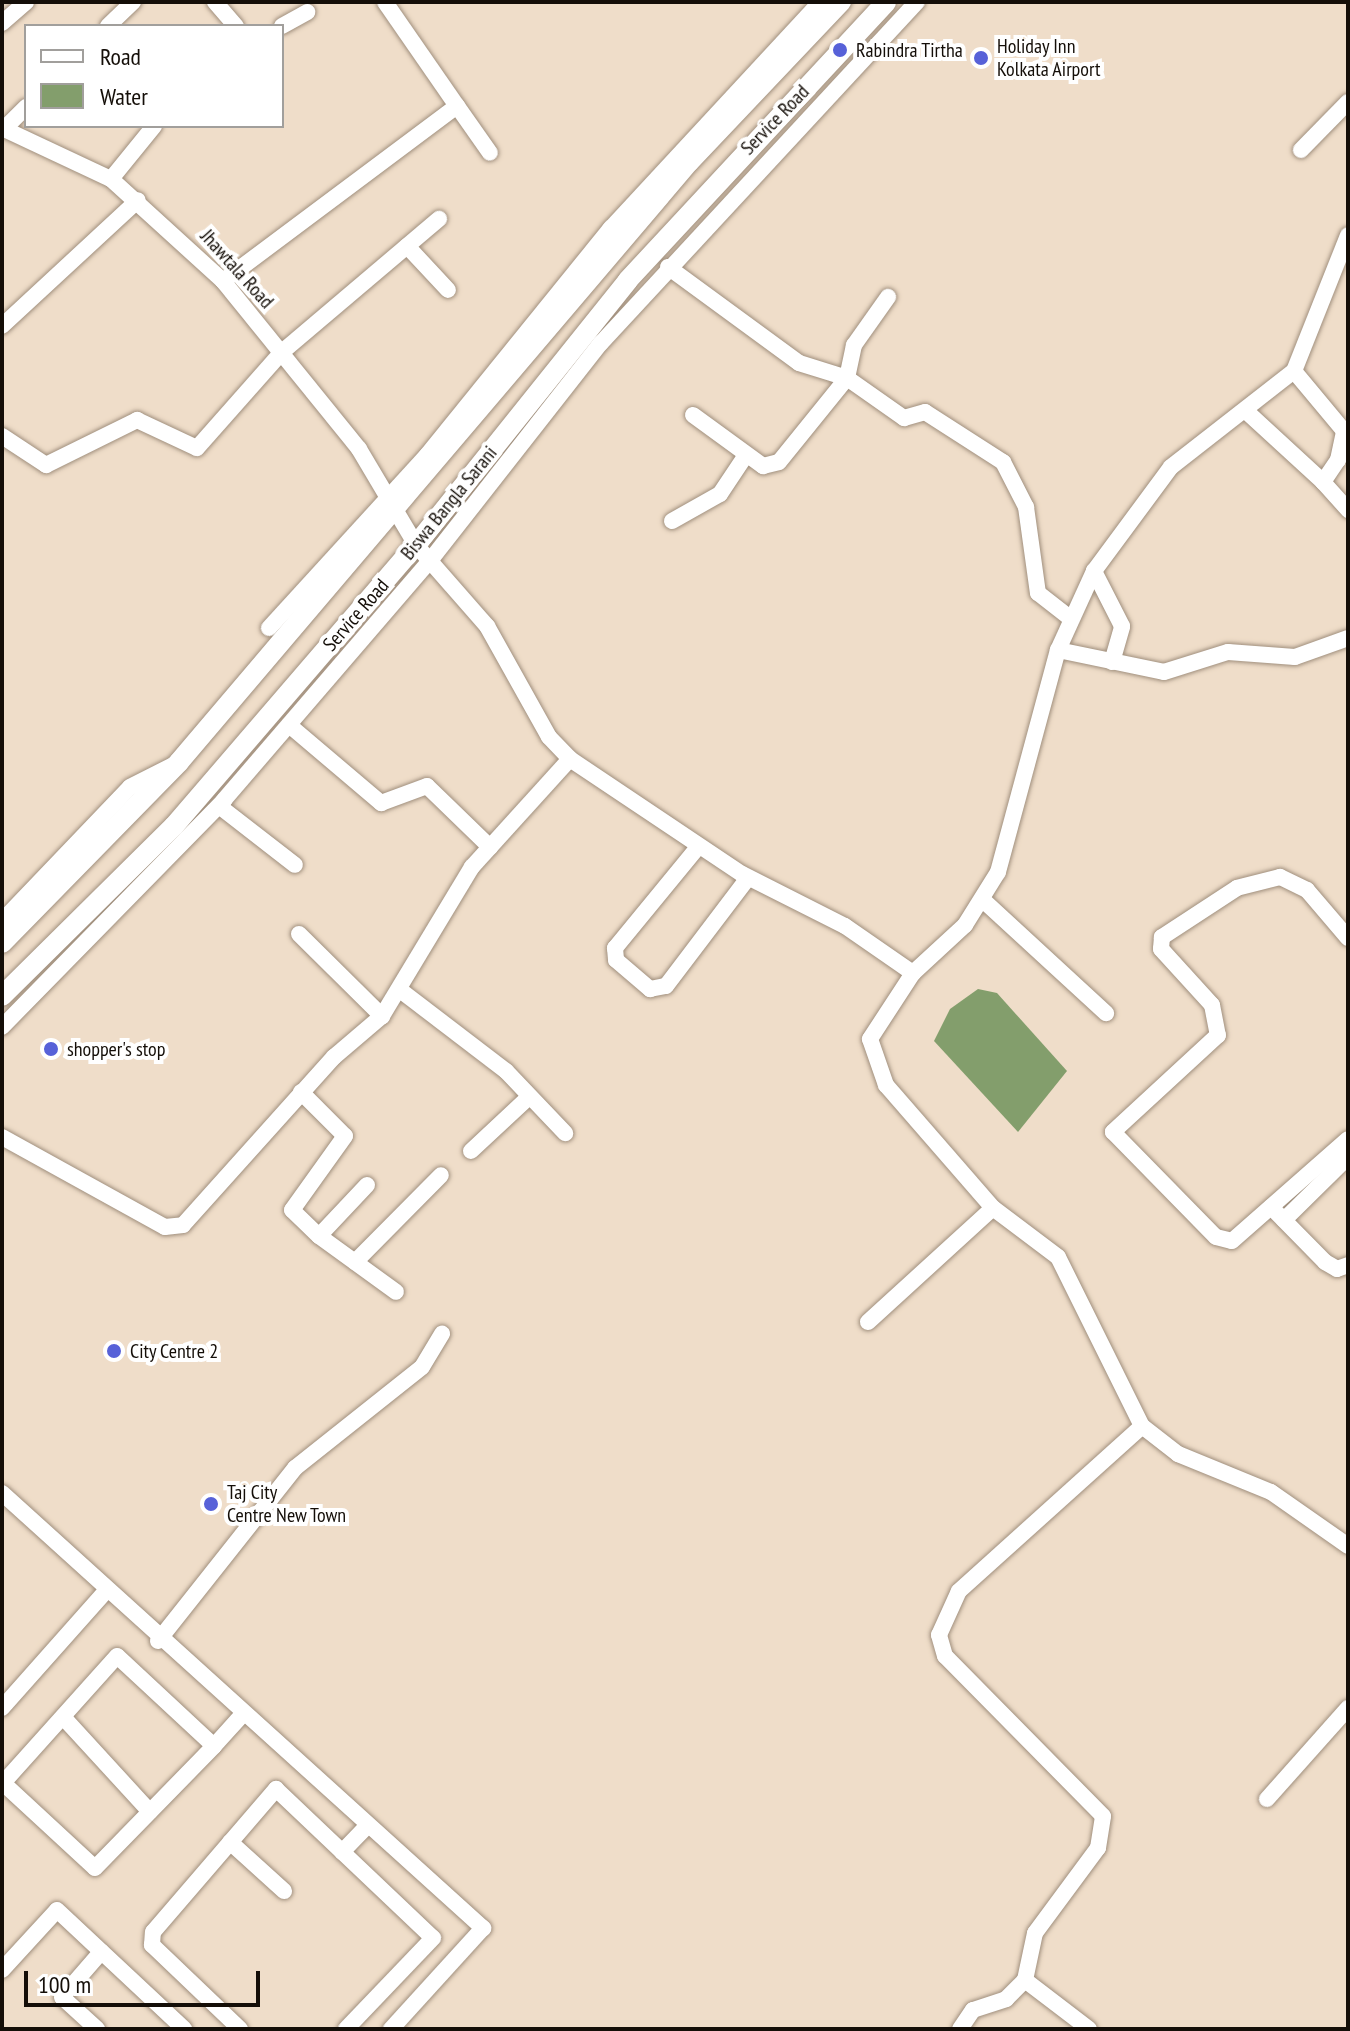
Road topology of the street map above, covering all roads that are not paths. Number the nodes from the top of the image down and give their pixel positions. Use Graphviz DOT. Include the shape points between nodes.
graph roads {
  1 [pos="26,2"];
  2 [pos="133,2"];
  3 [pos="215,2"];
  4 [pos="385,2"];
  5 [pos="820,2"];
  6 [pos="841,2"];
  7 [pos="886,2"];
  8 [pos="917,2"];
  9 [pos="307,12"];
  10 [pos="2,23"];
  11 [pos="110,24"];
  12 [pos="234,24"];
  13 [pos="284,25"];
  14 [pos="787,46"];
  15 [pos="1348,102"];
  16 [pos="457,106"];
  17 [pos="24,109"];
  18 [pos="3,128"];
  19 [pos="152,128"];
  20 [pos="1301,150"];
  21 [pos="490,153"];
  22 [pos="111,179"];
  23 [pos="138,200"];
  24 [pos="439,219"];
  25 [pos="1348,235"];
  26 [pos="407,246"];
  27 [pos="668,267"];
  28 [pos="223,281"];
  29 [pos="448,290"];
  30 [pos="888,297"];
  31 [pos="2,326"];
  32 [pos="282,352"];
  33 [pos="1294,371"];
  34 [pos="847,378"];
  35 [pos="1247,412"];
  36 [pos="693,415"];
  37 [pos="2,436"];
  38 [pos="746,455"];
  39 [pos="1323,482"];
  40 [pos="392,506"];
  41 [pos="1348,510"];
  42 [pos="672,521"];
  43 [pos="422,553"];
  44 [pos="1094,571"];
  45 [pos="1069,617"];
  46 [pos="269,628"];
  47 [pos="1348,638"];
  48 [pos="1058,650"];
  49 [pos="1112,662"];
  50 [pos="289,725"];
  51 [pos="570,759"];
  52 [pos="179,762"];
  53 [pos="219,806"];
  54 [pos="490,847"];
  55 [pos="698,847"];
  56 [pos="295,865"];
  57 [pos="748,878"];
  58 [pos="984,901"];
  59 [pos="2,921"];
  60 [pos="299,934"];
  61 [pos="1348,938"];
  62 [pos="2,943"];
  63 [pos="913,973"];
  64 [pos="400,990"];
  65 [pos="2,996"];
  66 [pos="1106,1013"];
  67 [pos="382,1016"];
  68 [pos="2,1027"];
  69 [pos="301,1092"];
  70 [pos="529,1097"];
  71 [pos="565,1133"];
  72 [pos="2,1137"];
  73 [pos="1348,1139"];
  74 [pos="471,1151"];
  75 [pos="1348,1157"];
  76 [pos="441,1175"];
  77 [pos="367,1185"];
  78 [pos="1271,1207"];
  79 [pos="993,1208"];
  80 [pos="1284,1220"];
  81 [pos="319,1236"];
  82 [pos="355,1262"];
  83 [pos="1348,1265"];
  84 [pos="396,1292"];
  85 [pos="868,1322"];
  86 [pos="442,1334"];
  87 [pos="1142,1426"];
  88 [pos="2,1493"];
  89 [pos="1348,1546"];
  90 [pos="105,1592"];
  91 [pos="158,1641"];
  92 [pos="2,1708"];
  93 [pos="1348,1708"];
  94 [pos="241,1716"];
  95 [pos="64,1718"];
  96 [pos="214,1746"];
  97 [pos="1267,1799"];
  98 [pos="150,1812"];
  99 [pos="367,1826"];
  100 [pos="230,1842"];
  101 [pos="342,1852"];
  102 [pos="284,1891"];
  103 [pos="101,1952"];
  104 [pos="2,1970"];
  105 [pos="1025,1980"];
  106 [pos="97,2029"];
  107 [pos="184,2029"];
  108 [pos="240,2029"];
  109 [pos="346,2029"];
  110 [pos="391,2029"];
  111 [pos="960,2029"];
  112 [pos="1089,2029"];
  1 -- 10 [label="street"];
  2 -- 11 [label="street"];
  3 -- 12 [label="street"];
  4 -- 16 [label="street"];
  5 -- 14 [label="street"];
  6 -- 14 [label="main road, Biswa Bangla Sarani"];
  7 -- 43 [label="main road, Biswa Bangla Sarani" via="638,268"];
  8 -- 27 [label="street, Service Road"];
  9 -- 13 [label="street"];
  14 -- 40 [label="main road, Biswa Bangla Sarani" via="617,233"];
  15 -- 20 [label="street"];
  16 -- 21 [label="street"];
  16 -- 28 [label="street"];
  17 -- 18 [label="street"];
  18 -- 22 [label="street, Jhawtala Road"];
  19 -- 22 [label="street"];
  22 -- 23 [label="street, Jhawtala Road"];
  23 -- 28 [label="street, Jhawtala Road"];
  23 -- 31 [label="street"];
  24 -- 26 [label="street"];
  25 -- 33 [label="street"];
  26 -- 29 [label="street"];
  26 -- 32 [label="street"];
  27 -- 34 [label="street" via="799,363"];
  27 -- 43 [label="street, Service Road"];
  28 -- 32 [label="street, Jhawtala Road"];
  30 -- 34 [label="street" via="854,345"];
  32 -- 37 [label="street" via="197,448 137,420 46,465"];
  32 -- 40 [label="street, Jhawtala Road"];
  33 -- 35 [label="street"];
  33 -- 39 [label="street" via="1344,431 1338,460"];
  34 -- 38 [label="street" via="779,462 763,466"];
  34 -- 45 [label="street" via="904,418 925,412 1003,462 1023,497 1038,593"];
  35 -- 39 [label="street"];
  35 -- 44 [label="street" via="1171,467"];
  36 -- 38 [label="street"];
  38 -- 42 [label="street" via="720,494"];
  39 -- 41 [label="street"];
  40 -- 43 [label="street, Jhawtala Road"];
  40 -- 46 [label="street"];
  40 -- 52 [label="main road, Biswa Bangla Sarani"];
  43 -- 50 [label="street, Service Road"];
  43 -- 51 [label="street, Jhawtala Road" via="487,626 549,737"];
  43 -- 65 [label="main road, Biswa Bangla Sarani" via="174,826"];
  44 -- 45 [label="street"];
  44 -- 49 [label="street" via="1122,626"];
  45 -- 48 [label="street"];
  47 -- 49 [label="street" via="1295,657 1228,652 1164,672"];
  48 -- 49 [label="street"];
  48 -- 58 [label="street"];
  50 -- 53 [label="street, Service Road"];
  50 -- 54 [label="street" via="381,803 427,786"];
  51 -- 54 [label="street"];
  51 -- 55 [label="street, Jhawtala Road"];
  52 -- 59 [label="street" via="130,787"];
  52 -- 62 [label="main road, Biswa Bangla Sarani"];
  53 -- 56 [label="street"];
  53 -- 68 [label="street, Service Road"];
  54 -- 64 [label="street"];
  55 -- 57 [label="street, Jhawtala Road"];
  55 -- 57 [label="street" via="615,948 616,960 650,989 666,986"];
  57 -- 63 [label="street, Jhawtala Road" via="845,926"];
  58 -- 63 [label="street"];
  58 -- 66 [label="street"];
  60 -- 67 [label="street"];
  61 -- 78 [label="street" via="1307,890 1280,877 1237,888 1162,937 1161,949 1212,1005 1218,1035 1113,1132 1216,1237 1232,1241"];
  63 -- 79 [label="street" via="873,1028 872,1053 896,1100"];
  64 -- 67 [label="street"];
  64 -- 70 [label="street"];
  67 -- 69 [label="street"];
  69 -- 72 [label="street" via="175,1229"];
  69 -- 81 [label="street" via="345,1136 292,1210"];
  70 -- 71 [label="street"];
  70 -- 74 [label="street"];
  73 -- 78 [label="street"];
  75 -- 80 [label="street"];
  76 -- 82 [label="street"];
  77 -- 81 [label="street"];
  78 -- 80 [label="street"];
  79 -- 85 [label="street"];
  79 -- 87 [label="street" via="1058,1257"];
  80 -- 83 [label="street" via="1325,1262 1337,1269"];
  81 -- 82 [label="street"];
  82 -- 84 [label="street"];
  86 -- 91 [label="street" via="411,1377 295,1468"];
  87 -- 89 [label="street" via="1178,1454 1271,1492"];
  87 -- 105 [label="street" via="959,1591 939,1635 945,1656 1103,1816 1098,1848 1035,1933"];
  88 -- 90 [label="street"];
  90 -- 91 [label="street"];
  90 -- 92 [label="street"];
  91 -- 94 [label="street"];
  93 -- 97 [label="street"];
  94 -- 96 [label="street"];
  94 -- 99 [label="street"];
  95 -- 96 [label="street" via="117,1656"];
  95 -- 98 [label="street"];
  95 -- 98 [label="street" via="3,1783 95,1868"];
  96 -- 98 [label="street"];
  99 -- 101 [label="street"];
  99 -- 110 [label="street" via="483,1928"];
  100 -- 101 [label="street" via="276,1789"];
  100 -- 102 [label="street"];
  100 -- 108 [label="street" via="153,1932 152,1945"];
  101 -- 109 [label="street" via="433,1938"];
  103 -- 104 [label="street" via="57,1910"];
  103 -- 106 [label="street" via="62,1997"];
  103 -- 107 [label="street"];
  105 -- 111 [label="street" via="1006,1999 973,2010"];
  105 -- 112 [label="street"];
}
